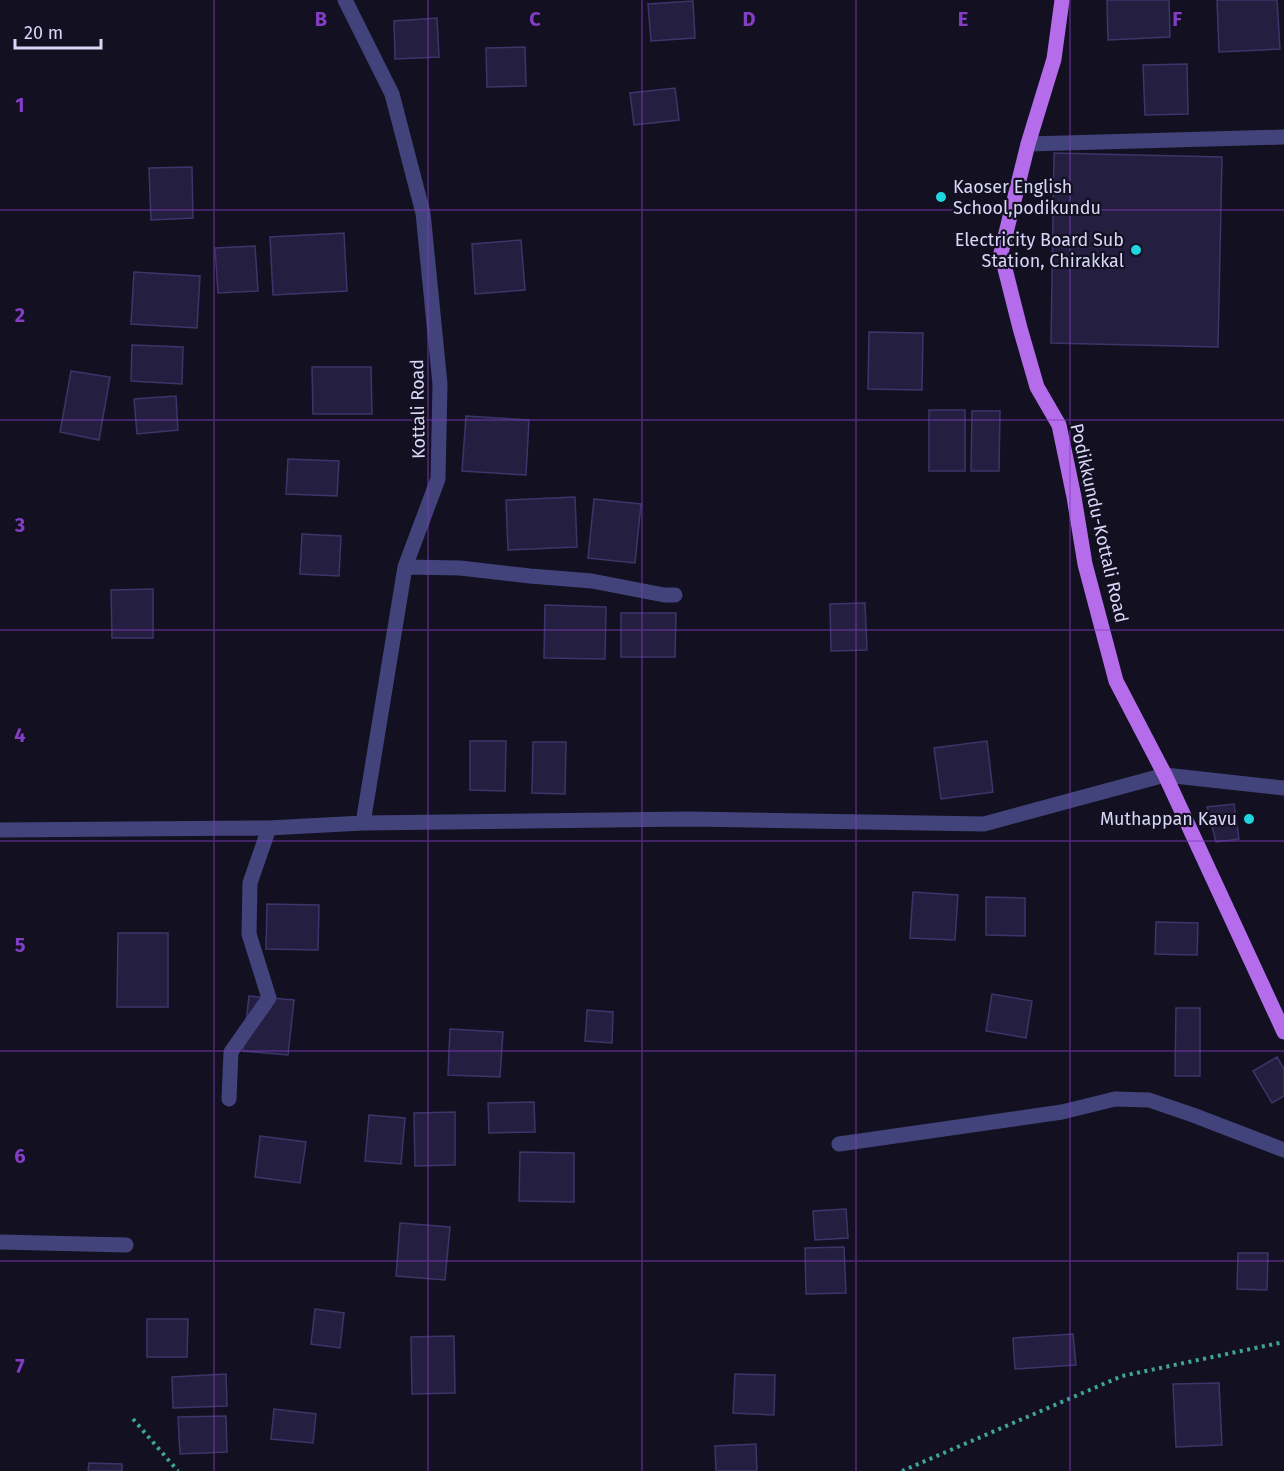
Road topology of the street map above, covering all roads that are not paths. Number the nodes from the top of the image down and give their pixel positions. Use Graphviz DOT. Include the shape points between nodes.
graph roads {
  1 [pos="345,0"];
  2 [pos="1062,0"];
  3 [pos="1284,137"];
  4 [pos="1028,144"];
  5 [pos="405,567"];
  6 [pos="675,596"];
  7 [pos="1165,775"];
  8 [pos="1284,788"];
  9 [pos="363,823"];
  10 [pos="269,828"];
  11 [pos="0,830"];
  12 [pos="1284,1032"];
  13 [pos="229,1099"];
  14 [pos="839,1144"];
  15 [pos="1284,1150"];
  16 [pos="0,1242"];
  17 [pos="126,1245"];
  1 -- 5 [label="street, Kottali Road" via="392,94 423,213 440,384 438,480"];
  2 -- 4 [label="main road, Podikkundu-Kottali Road" via="1054,59"];
  3 -- 4 [label="street"];
  4 -- 7 [label="main road, Podikkundu-Kottali Road" via="1001,253 1037,387 1059,425 1085,564 1116,681"];
  5 -- 6 [label="street" via="460,568 592,581"];
  5 -- 9 [label="street, Kottali Road"];
  7 -- 8 [label="street"];
  7 -- 9 [label="street" via="984,824 689,819"];
  7 -- 12 [label="main road, Podikkundu-Kottali Road"];
  9 -- 10 [label="street"];
  10 -- 11 [label="street"];
  10 -- 13 [label="street" via="250,883 249,934 270,998 231,1052"];
  14 -- 15 [label="street" via="1062,1112 1115,1099 1149,1100"];
  16 -- 17 [label="street"];
}
